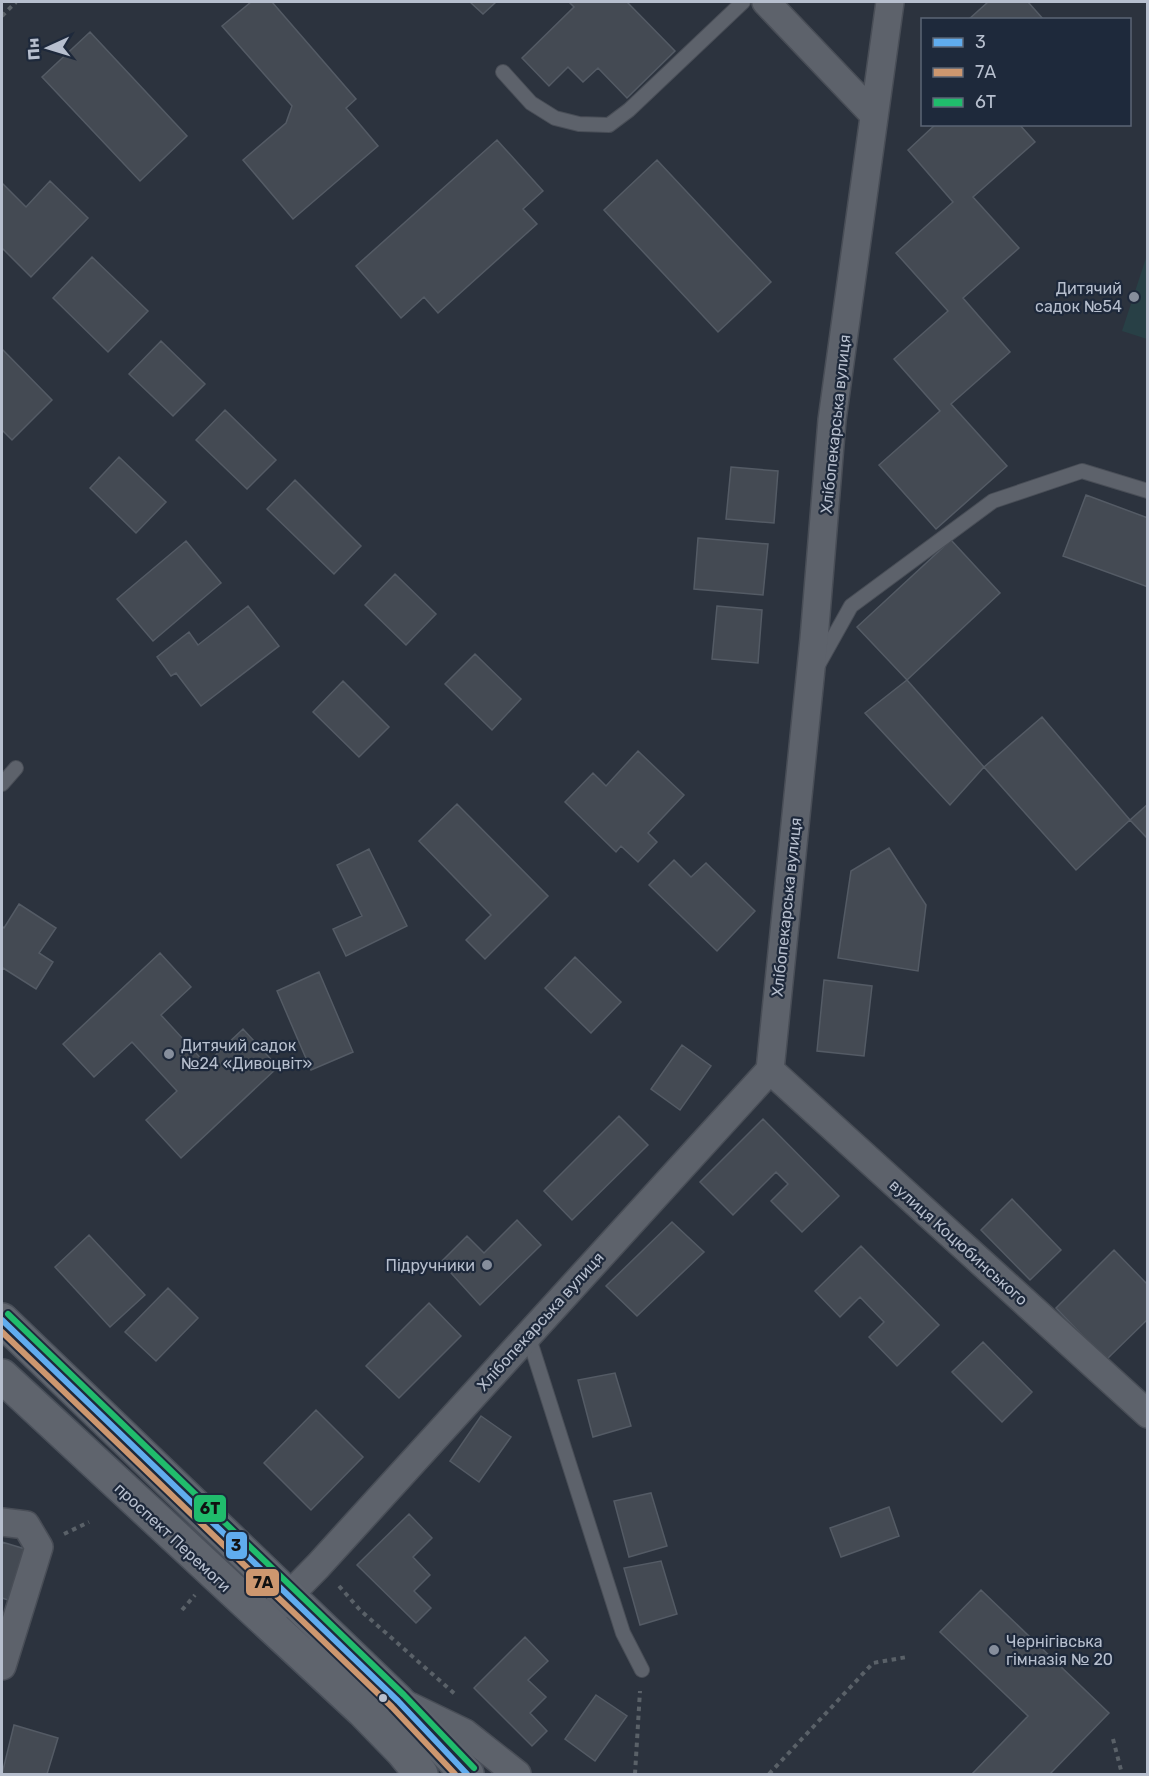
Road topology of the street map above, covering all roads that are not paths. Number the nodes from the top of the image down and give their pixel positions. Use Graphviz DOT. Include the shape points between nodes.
graph roads {
  1 [pos="743,2"];
  2 [pos="766,2"];
  3 [pos="890,2"];
  4 [pos="503,72"];
  5 [pos="874,115"];
  6 [pos="1148,491"];
  7 [pos="808,683"];
  8 [pos="16,768"];
  9 [pos="2,784"];
  10 [pos="770,1070"];
  11 [pos="2,1320"];
  12 [pos="528,1335"];
  13 [pos="2,1376"];
  14 [pos="1148,1414"];
  15 [pos="2,1522"];
  16 [pos="289,1596"];
  17 [pos="264,1621"];
  18 [pos="2,1666"];
  19 [pos="642,1670"];
  20 [pos="398,1701"];
  21 [pos="421,1774"];
  22 [pos="467,1774"];
  23 [pos="517,1774"];
  1 -- 4 [label="lane" via="629,111 609,125 555,118 531,103"];
  2 -- 5 [label="street"];
  3 -- 5 [label="street, Хлібопекарська вулиця"];
  5 -- 7 [label="street, Хлібопекарська вулиця" via="832,420"];
  6 -- 7 [label="lane" via="1082,471 993,501 851,606"];
  7 -- 10 [label="street, Хлібопекарська вулиця"];
  8 -- 9 [label="lane"];
  10 -- 12 [label="street, Хлібопекарська вулиця"];
  10 -- 14 [label="street, вулиця Коцюбинського"];
  11 -- 16 [label="main road"];
  12 -- 16 [label="street, Хлібопекарська вулиця"];
  12 -- 19 [label="lane" via="623,1633"];
  13 -- 17 [label="main road, проспект Перемоги"];
  15 -- 18 [label="street" via="26,1525 39,1547"];
  16 -- 17 [label="street, Хлібопекарська вулиця"];
  16 -- 20 [label="main road"];
  17 -- 21 [label="main road, проспект Перемоги" via="363,1711"];
  20 -- 22 [label="main road"];
  20 -- 23 [label="street" via="465,1733"];
}
